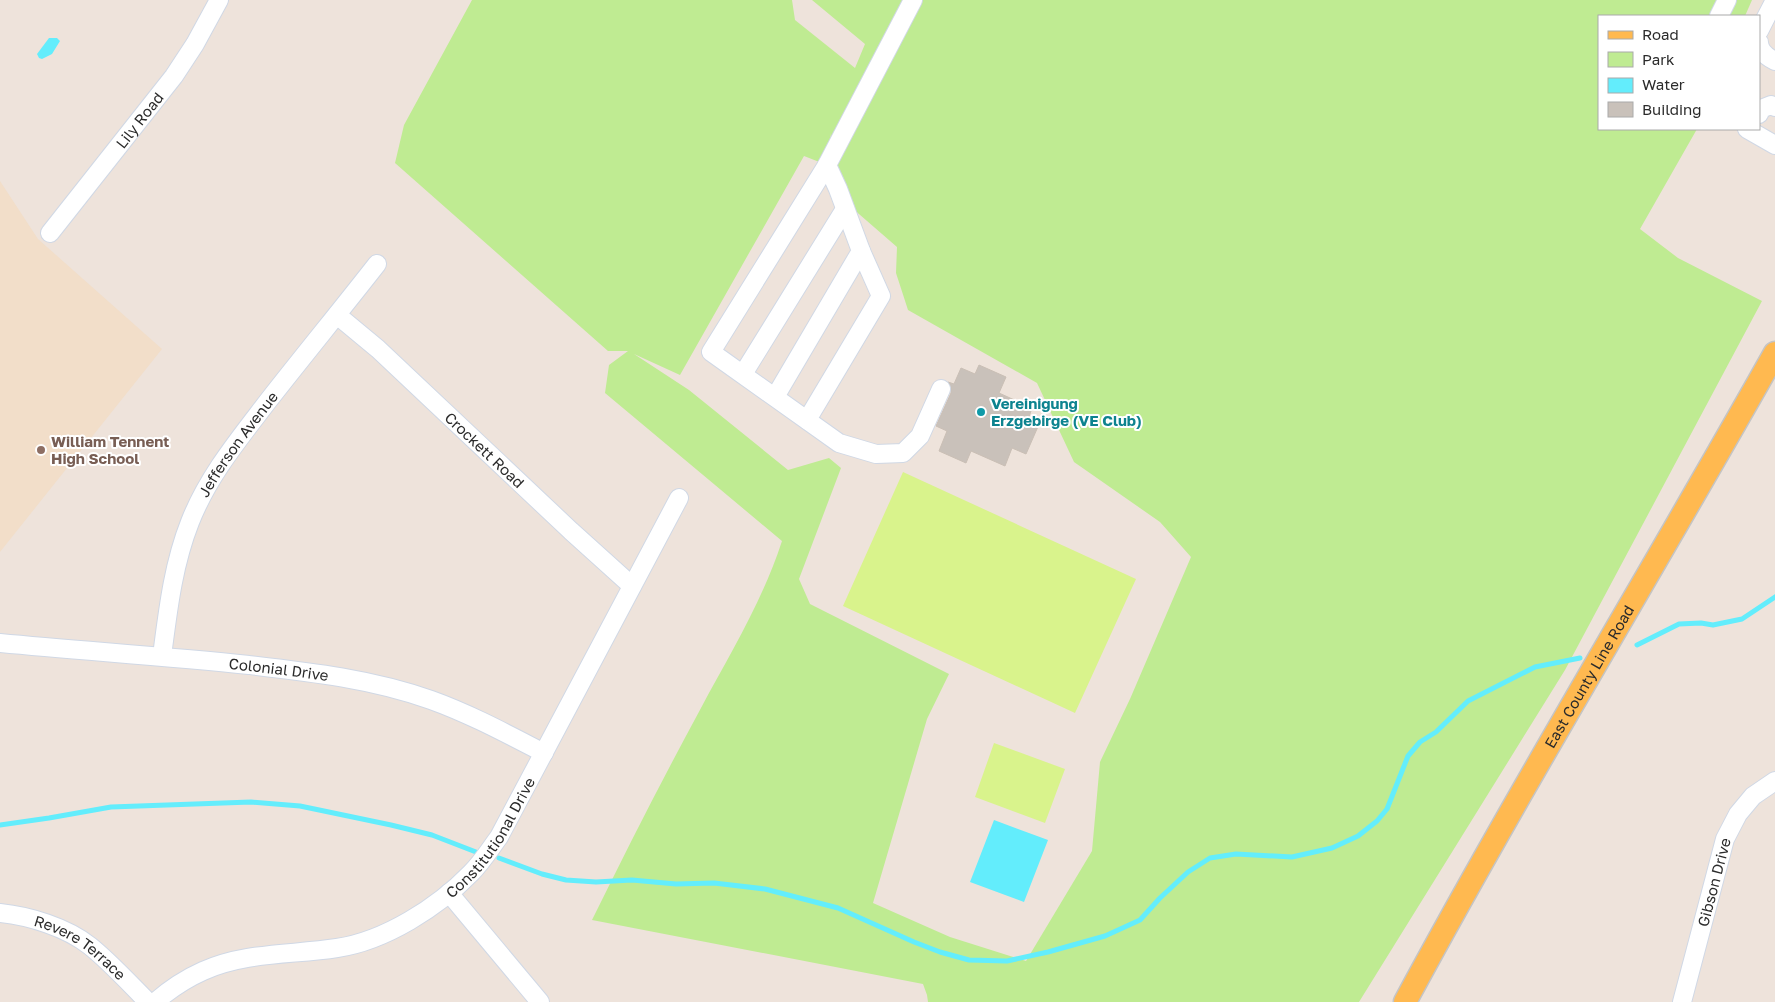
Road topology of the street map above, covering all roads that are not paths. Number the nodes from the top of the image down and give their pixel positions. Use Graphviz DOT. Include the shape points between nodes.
graph roads {
  1 [pos="220,0"];
  2 [pos="913,0"];
  3 [pos="1726,0"];
  4 [pos="1775,0"];
  5 [pos="1719,15"];
  6 [pos="1760,29"];
  7 [pos="1760,48"];
  8 [pos="1775,61"];
  9 [pos="1775,107"];
  10 [pos="1760,112"];
  11 [pos="1751,130"];
  12 [pos="1775,146"];
  13 [pos="827,165"];
  14 [pos="845,209"];
  15 [pos="50,233"];
  16 [pos="861,251"];
  17 [pos="377,264"];
  18 [pos="337,315"];
  19 [pos="1775,352"];
  20 [pos="743,374"];
  21 [pos="941,389"];
  22 [pos="775,397"];
  23 [pos="807,420"];
  24 [pos="679,498"];
  25 [pos="632,586"];
  26 [pos="0,643"];
  27 [pos="162,656"];
  28 [pos="544,753"];
  29 [pos="1775,781"];
  30 [pos="449,893"];
  31 [pos="0,913"];
  32 [pos="148,1002"];
  33 [pos="155,1002"];
  34 [pos="540,1002"];
  35 [pos="1405,1002"];
  36 [pos="1682,1002"];
  1 -- 15 [label="street, Lily Road" via="174,76"];
  2 -- 13 [label="street"];
  3 -- 5 [label="street"];
  4 -- 6 [label="street"];
  7 -- 8 [label="street"];
  9 -- 10 [label="street" via="1771,105"];
  11 -- 12 [label="street"];
  13 -- 14 [label="street"];
  13 -- 20 [label="street" via="711,352"];
  14 -- 16 [label="street"];
  14 -- 20 [label="street"];
  16 -- 22 [label="street"];
  16 -- 23 [label="street" via="880,296"];
  17 -- 18 [label="street, Jefferson Avenue"];
  18 -- 25 [label="street, Crockett Road" via="378,349"];
  18 -- 27 [label="street, Jefferson Avenue" via="222,462 198,504 184,538 170,592"];
  19 -- 35 [label="main road, East County Line Road"];
  20 -- 22 [label="street"];
  21 -- 23 [label="street" via="920,436 904,453 876,454 839,443"];
  22 -- 23 [label="street"];
  24 -- 25 [label="street, Constitutional Drive"];
  25 -- 28 [label="street, Constitutional Drive"];
  26 -- 27 [label="street, Colonial Drive"];
  27 -- 28 [label="street, Colonial Drive" via="312,672 365,682 453,708"];
  28 -- 30 [label="street, Constitutional Drive" via="489,851 472,873"];
  29 -- 36 [label="street, Gibson Drive" via="1752,796 1725,839"];
  30 -- 33 [label="street, Constitutional Drive" via="415,918 358,944 231,962 204,970"];
  30 -- 34 [label="street"];
  31 -- 32 [label="street, Revere Terrace" via="35,919 89,945"];
}
